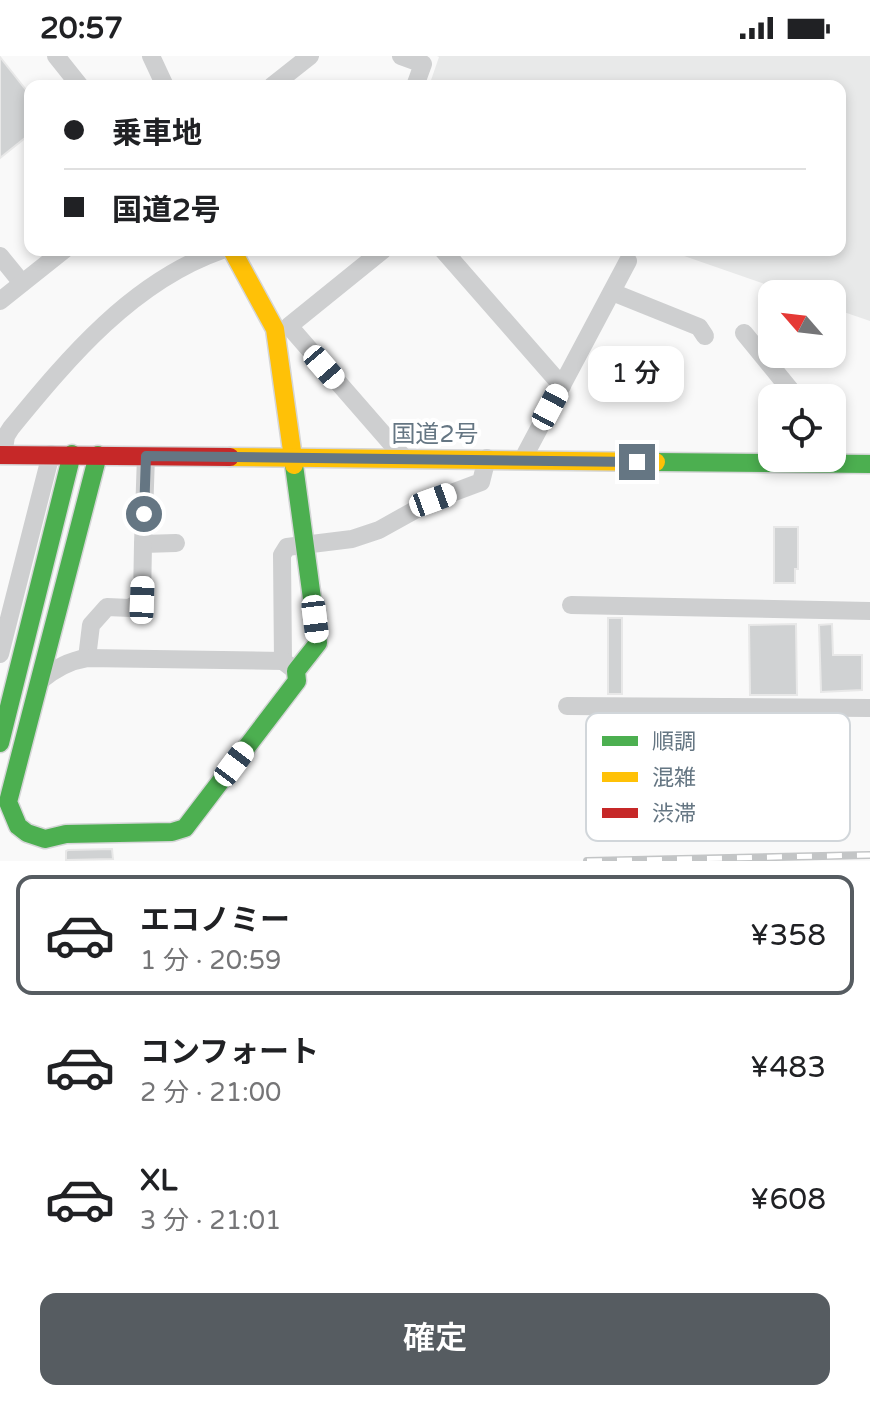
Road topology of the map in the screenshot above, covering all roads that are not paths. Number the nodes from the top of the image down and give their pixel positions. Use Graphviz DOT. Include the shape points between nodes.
graph roads {
  1 [pos="56,56"];
  2 [pos="151,56"];
  3 [pos="310,56"];
  4 [pos="401,56"];
  5 [pos="75,80"];
  6 [pos="162,80"];
  7 [pos="280,80"];
  8 [pos="417,80"];
  9 [pos="0,256"];
  10 [pos="56,256"];
  11 [pos="205,256"];
  12 [pos="235,256"];
  13 [pos="376,256"];
  14 [pos="448,256"];
  15 [pos="628,261"];
  16 [pos="22,283"];
  17 [pos="612,292"];
  18 [pos="0,301"];
  19 [pos="744,333"];
  20 [pos="705,336"];
  21 [pos="786,384"];
  22 [pos="562,386"];
  23 [pos="51,454"];
  24 [pos="72,454"];
  25 [pos="1,455"];
  26 [pos="98,455"];
  27 [pos="146,456"];
  28 [pos="404,458"];
  29 [pos="487,458"];
  30 [pos="293,459"];
  31 [pos="526,460"];
  32 [pos="758,462"];
  33 [pos="846,463"];
  34 [pos="870,464"];
  35 [pos="176,543"];
  36 [pos="143,544"];
  37 [pos="306,544"];
  38 [pos="571,605"];
  39 [pos="870,611"];
  40 [pos="0,654"];
  41 [pos="87,658"];
  42 [pos="289,666"];
  43 [pos="40,681"];
  44 [pos="567,706"];
  45 [pos="870,708"];
  46 [pos="0,743"];
  47 [pos="4,801"];
  1 -- 5 [label="street"];
  2 -- 6 [label="street"];
  3 -- 7 [label="street"];
  4 -- 8 [label="street" via="423,64"];
  9 -- 16 [label="street"];
  10 -- 16 [label="street"];
  11 -- 25 [label="street" via="131,301 83,345 11,428"];
  12 -- 30 [label="main road" via="275,329"];
  13 -- 28 [label="street" via="289,326"];
  14 -- 22 [label="street"];
  15 -- 17 [label="street"];
  16 -- 18 [label="street"];
  17 -- 20 [label="street" via="699,327"];
  17 -- 22 [label="street"];
  19 -- 21 [label="street"];
  22 -- 31 [label="street"];
  23 -- 24 [label="main road, 国道2号"];
  23 -- 25 [label="main road, 国道2号"];
  23 -- 40 [label="street"];
  24 -- 26 [label="main road, 国道2号"];
  24 -- 46 [label="main road"];
  26 -- 27 [label="main road, 国道2号"];
  26 -- 43 [label="main road"];
  27 -- 30 [label="main road, 国道2号"];
  27 -- 36 [label="street"];
  28 -- 29 [label="main road, 国道2号"];
  28 -- 30 [label="main road, 国道2号"];
  29 -- 31 [label="main road, 国道2号"];
  29 -- 37 [label="street" via="481,482 433,500 379,530"];
  30 -- 37 [label="main road"];
  31 -- 32 [label="main road, 国道2号"];
  33 -- 34 [label="main road, 国道2号"];
  35 -- 36 [label="street"];
  36 -- 41 [label="street" via="142,600 130,608 107,607 91,625"];
  37 -- 42 [label="main road" via="318,643"];
  37 -- 42 [label="street" via="287,547 282,555"];
  38 -- 39 [label="street"];
  41 -- 42 [label="street"];
  41 -- 43 [label="street" via="51,671"];
  42 -- 47 [label="main road" via="297,681 185,828 45,839 18,826"];
  43 -- 47 [label="main road"];
  44 -- 45 [label="street"];
}
